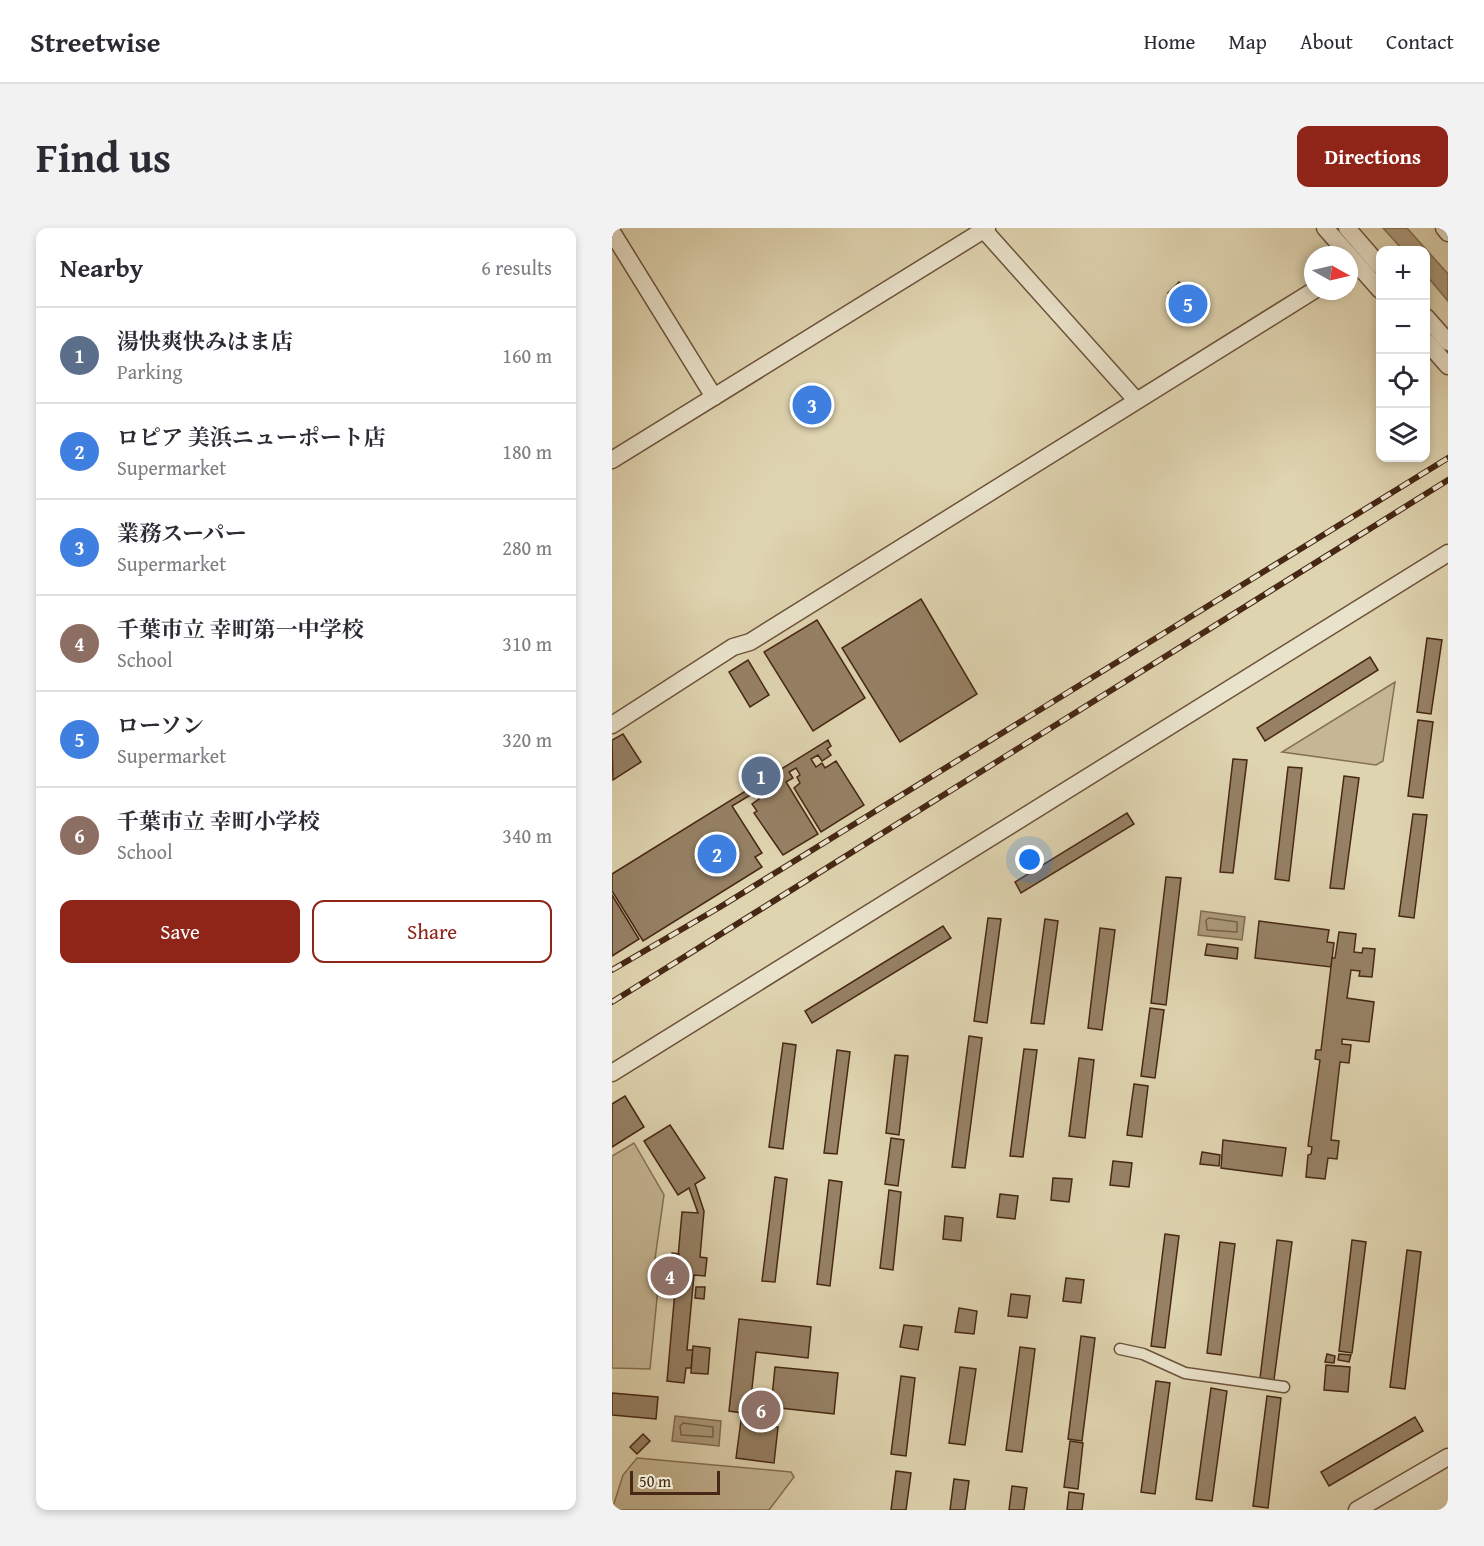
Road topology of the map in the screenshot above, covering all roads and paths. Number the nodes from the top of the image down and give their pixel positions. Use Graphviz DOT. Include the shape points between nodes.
graph roads {
  1 [pos="1325,228"];
  2 [pos="1347,228"];
  3 [pos="1444,228"];
  4 [pos="984,229"];
  5 [pos="612,232"];
  6 [pos="1448,233"];
  7 [pos="1359,261"];
  8 [pos="1376,284"];
  9 [pos="1304,297"];
  10 [pos="1430,322"];
  11 [pos="1448,342"];
  12 [pos="1430,346"];
  13 [pos="1448,366"];
  14 [pos="714,397"];
  15 [pos="1136,400"];
  16 [pos="612,460"];
  17 [pos="1448,553"];
  18 [pos="612,725"];
  19 [pos="612,1073"];
  20 [pos="1120,1349"];
  21 [pos="1284,1387"];
  22 [pos="1448,1457"];
  23 [pos="1357,1510"];
  1 -- 7 [label="street"];
  2 -- 7 [label="street"];
  3 -- 6 [label="street"];
  4 -- 14 [label="street"];
  4 -- 15 [label="street"];
  5 -- 14 [label="street"];
  7 -- 8 [label="street"];
  9 -- 15 [label="street"];
  10 -- 11 [label="street"];
  12 -- 13 [label="street"];
  14 -- 16 [label="street"];
  15 -- 18 [label="street"];
  17 -- 19 [label="street"];
  20 -- 21 [label="street" via="1143,1354 1185,1373"];
  22 -- 23 [label="street"];
}
